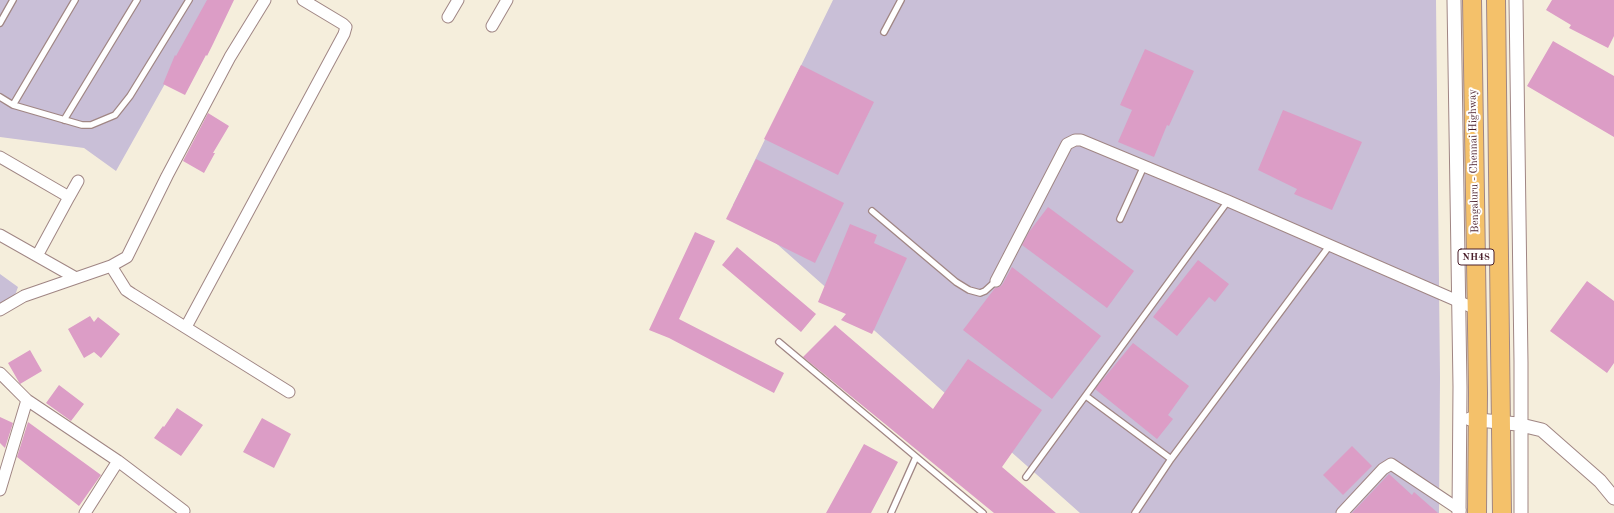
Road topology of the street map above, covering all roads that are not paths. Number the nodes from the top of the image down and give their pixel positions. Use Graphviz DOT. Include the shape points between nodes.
graph roads {
  1 [pos="13,0"];
  2 [pos="75,0"];
  3 [pos="137,0"];
  4 [pos="189,0"];
  5 [pos="265,0"];
  6 [pos="303,0"];
  7 [pos="458,0"];
  8 [pos="508,0"];
  9 [pos="901,0"];
  10 [pos="1454,0"];
  11 [pos="1472,0"];
  12 [pos="1496,0"];
  13 [pos="1516,0"];
  14 [pos="448,17"];
  15 [pos="0,23"];
  16 [pos="492,26"];
  17 [pos="884,32"];
  18 [pos="0,98"];
  19 [pos="13,105"];
  20 [pos="64,120"];
  21 [pos="0,157"];
  22 [pos="1144,166"];
  23 [pos="78,181"];
  24 [pos="69,197"];
  25 [pos="1228,201"];
  26 [pos="872,212"];
  27 [pos="1120,219"];
  28 [pos="0,235"];
  29 [pos="1330,245"];
  30 [pos="37,256"];
  31 [pos="111,266"];
  32 [pos="76,278"];
  33 [pos="996,282"];
  34 [pos="1459,302"];
  35 [pos="1476,309"];
  36 [pos="0,310"];
  37 [pos="186,327"];
  38 [pos="780,342"];
  39 [pos="0,373"];
  40 [pos="289,392"];
  41 [pos="1086,396"];
  42 [pos="27,400"];
  43 [pos="1469,419"];
  44 [pos="1501,423"];
  45 [pos="1520,425"];
  46 [pos="916,457"];
  47 [pos="1171,459"];
  48 [pos="118,461"];
  49 [pos="1026,477"];
  50 [pos="0,490"];
  51 [pos="1614,498"];
  52 [pos="1460,511"];
  53 [pos="184,512"];
  54 [pos="85,513"];
  55 [pos="891,513"];
  56 [pos="983,513"];
  57 [pos="1135,513"];
  58 [pos="1342,513"];
  59 [pos="1477,513"];
  60 [pos="1502,513"];
  61 [pos="1521,513"];
  1 -- 15 [label="lane"];
  2 -- 19 [label="lane"];
  3 -- 20 [label="lane"];
  4 -- 20 [label="lane" via="130,96 115,115 91,125"];
  5 -- 31 [label="street" via="230,57 127,257"];
  6 -- 37 [label="street" via="343,24 346,27 344,34"];
  7 -- 14 [label="street"];
  8 -- 16 [label="street"];
  9 -- 17 [label="lane"];
  10 -- 34 [label="street"];
  11 -- 35 [label="highway, Bengaluru - Chennai Highway / NH48"];
  12 -- 44 [label="highway, NH48"];
  13 -- 45 [label="street"];
  18 -- 19 [label="lane"];
  19 -- 20 [label="lane"];
  21 -- 24 [label="street"];
  22 -- 25 [label="street"];
  22 -- 27 [label="lane"];
  22 -- 33 [label="street" via="1081,140 1067,144"];
  23 -- 24 [label="street"];
  24 -- 30 [label="street"];
  25 -- 29 [label="street"];
  25 -- 41 [label="lane"];
  26 -- 33 [label="lane" via="969,290 980,293"];
  28 -- 30 [label="street"];
  29 -- 34 [label="street"];
  29 -- 47 [label="lane"];
  30 -- 32 [label="street"];
  31 -- 32 [label="street"];
  31 -- 37 [label="street" via="126,290"];
  32 -- 36 [label="street" via="24,296"];
  34 -- 35 [label="street"];
  34 -- 43 [label="street"];
  35 -- 43 [label="highway, Bengaluru - Chennai Highway / NH48"];
  37 -- 40 [label="street"];
  38 -- 46 [label="lane"];
  39 -- 42 [label="street"];
  41 -- 47 [label="lane"];
  41 -- 49 [label="lane"];
  42 -- 48 [label="street"];
  42 -- 50 [label="street"];
  43 -- 44 [label="street"];
  43 -- 52 [label="street"];
  43 -- 59 [label="highway, Bengaluru - Chennai Highway / NH48"];
  44 -- 45 [label="street"];
  44 -- 60 [label="highway, NH48"];
  45 -- 51 [label="street" via="1549,434 1600,481"];
  45 -- 61 [label="street"];
  46 -- 55 [label="lane"];
  46 -- 56 [label="lane"];
  47 -- 57 [label="lane"];
  48 -- 53 [label="street"];
  48 -- 54 [label="street"];
  52 -- 58 [label="street" via="1391,464 1383,469"];
}
